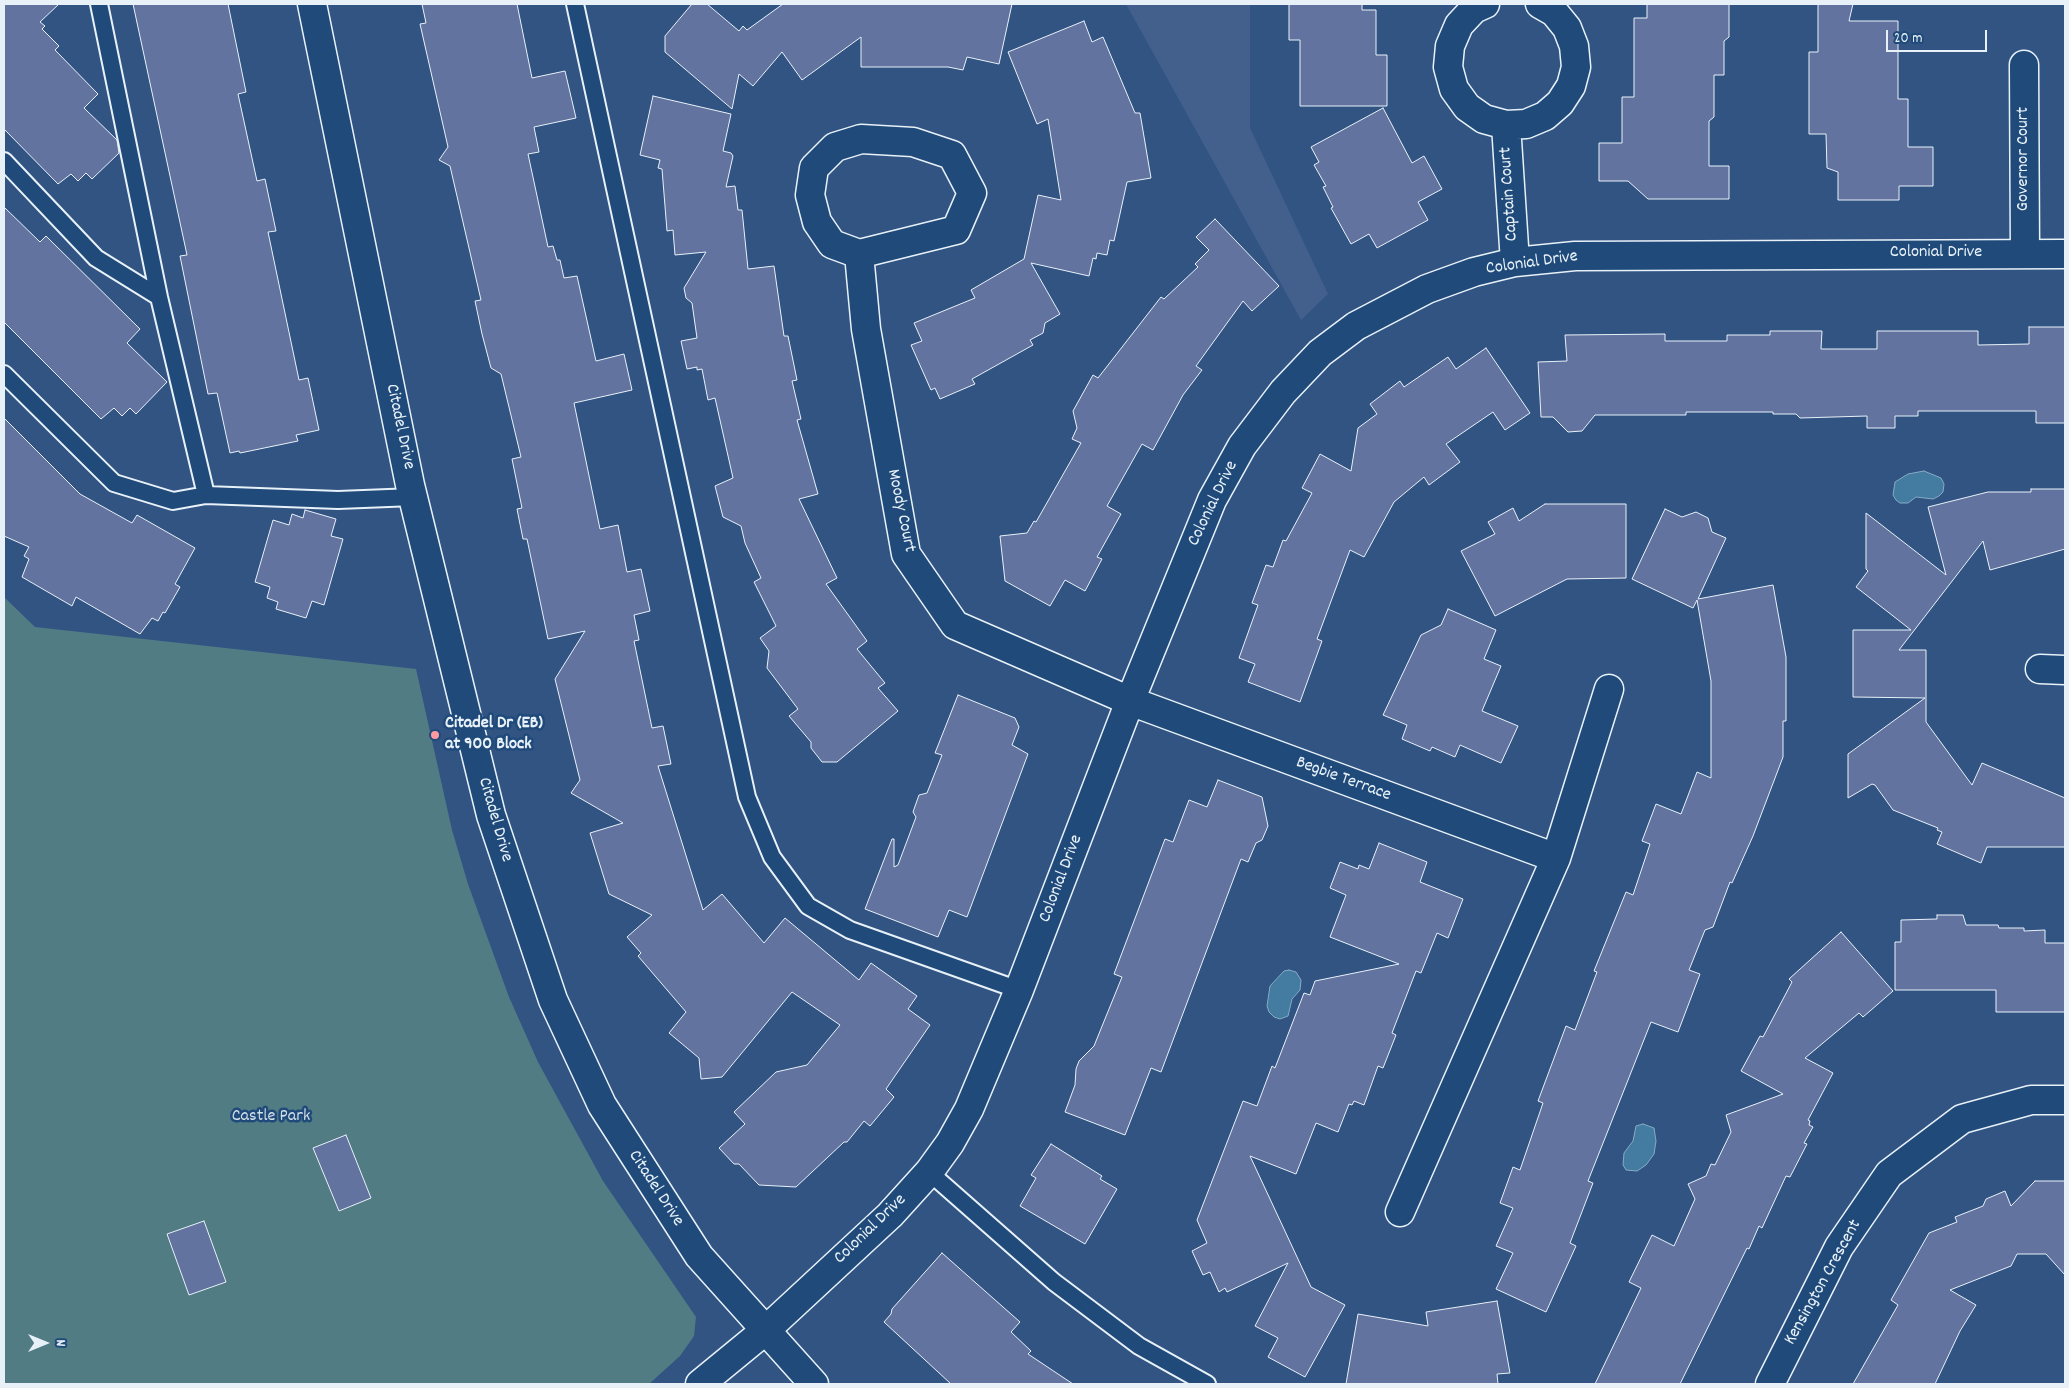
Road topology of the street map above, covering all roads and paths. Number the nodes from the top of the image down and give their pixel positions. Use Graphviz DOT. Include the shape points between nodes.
graph roads {
  1 [pos="99,4"];
  2 [pos="312,4"];
  3 [pos="576,4"];
  4 [pos="1485,4"];
  5 [pos="1540,4"];
  6 [pos="2024,65"];
  7 [pos="1506,125"];
  8 [pos="4,161"];
  9 [pos="859,254"];
  10 [pos="2025,254"];
  11 [pos="2065,254"];
  12 [pos="1515,262"];
  13 [pos="159,297"];
  14 [pos="4,374"];
  15 [pos="206,495"];
  16 [pos="414,497"];
  17 [pos="1609,689"];
  18 [pos="1130,701"];
  19 [pos="1556,858"];
  20 [pos="1019,990"];
  21 [pos="2065,1100"];
  22 [pos="929,1172"];
  23 [pos="1400,1212"];
  24 [pos="767,1329"];
  25 [pos="700,1384"];
  26 [pos="814,1384"];
  27 [pos="1206,1384"];
  28 [pos="1770,1384"];
  1 -- 13 [label="lane"];
  2 -- 16 [label="street, Citadel Drive"];
  3 -- 20 [label="lane" via="747,797 772,857 808,906 850,930"];
  4 -- 7 [label="street, Captain Court" via="1459,25 1450,46 1448,67 1454,89 1467,107 1484,119"];
  5 -- 7 [label="street, Captain Court" via="1554,12 1567,28 1574,46 1576,66 1571,86 1560,103 1545,116 1526,124"];
  6 -- 10 [label="street, Governor Court"];
  7 -- 12 [label="street, Captain Court"];
  8 -- 13 [label="lane" via="96,258"];
  9 -- 9 [label="street" via="832,244 817,222 810,195 814,168 835,147 861,139 913,142 952,155 972,193 956,230"];
  9 -- 18 [label="street, Moody Court" via="866,329 906,554 955,625"];
  10 -- 11 [label="street, Colonial Drive"];
  10 -- 12 [label="street, Colonial Drive" via="1575,256"];
  12 -- 18 [label="street, Colonial Drive" via="1426,289 1387,308 1320,353 1283,392 1242,446 1212,500"];
  13 -- 15 [label="lane"];
  14 -- 15 [label="lane" via="114,483 173,501"];
  15 -- 16 [label="lane" via="338,500"];
  16 -- 24 [label="street, Citadel Drive" via="491,815 553,1000 602,1105 659,1196 699,1256"];
  17 -- 19 [label="street"];
  18 -- 19 [label="street, Begbie Terrace"];
  18 -- 20 [label="street, Colonial Drive"];
  19 -- 23 [label="street"];
  20 -- 22 [label="street, Colonial Drive" via="968,1109 950,1143"];
  21 -- 28 [label="street, Kensington Crescent" via="2031,1100 1962,1119 1888,1174 1839,1248"];
  22 -- 24 [label="street, Colonial Drive" via="890,1215"];
  22 -- 27 [label="lane" via="1062,1288 1139,1346"];
  24 -- 25 [label="street, Colonial Drive"];
  24 -- 26 [label="street, Citadel Drive"];
}
